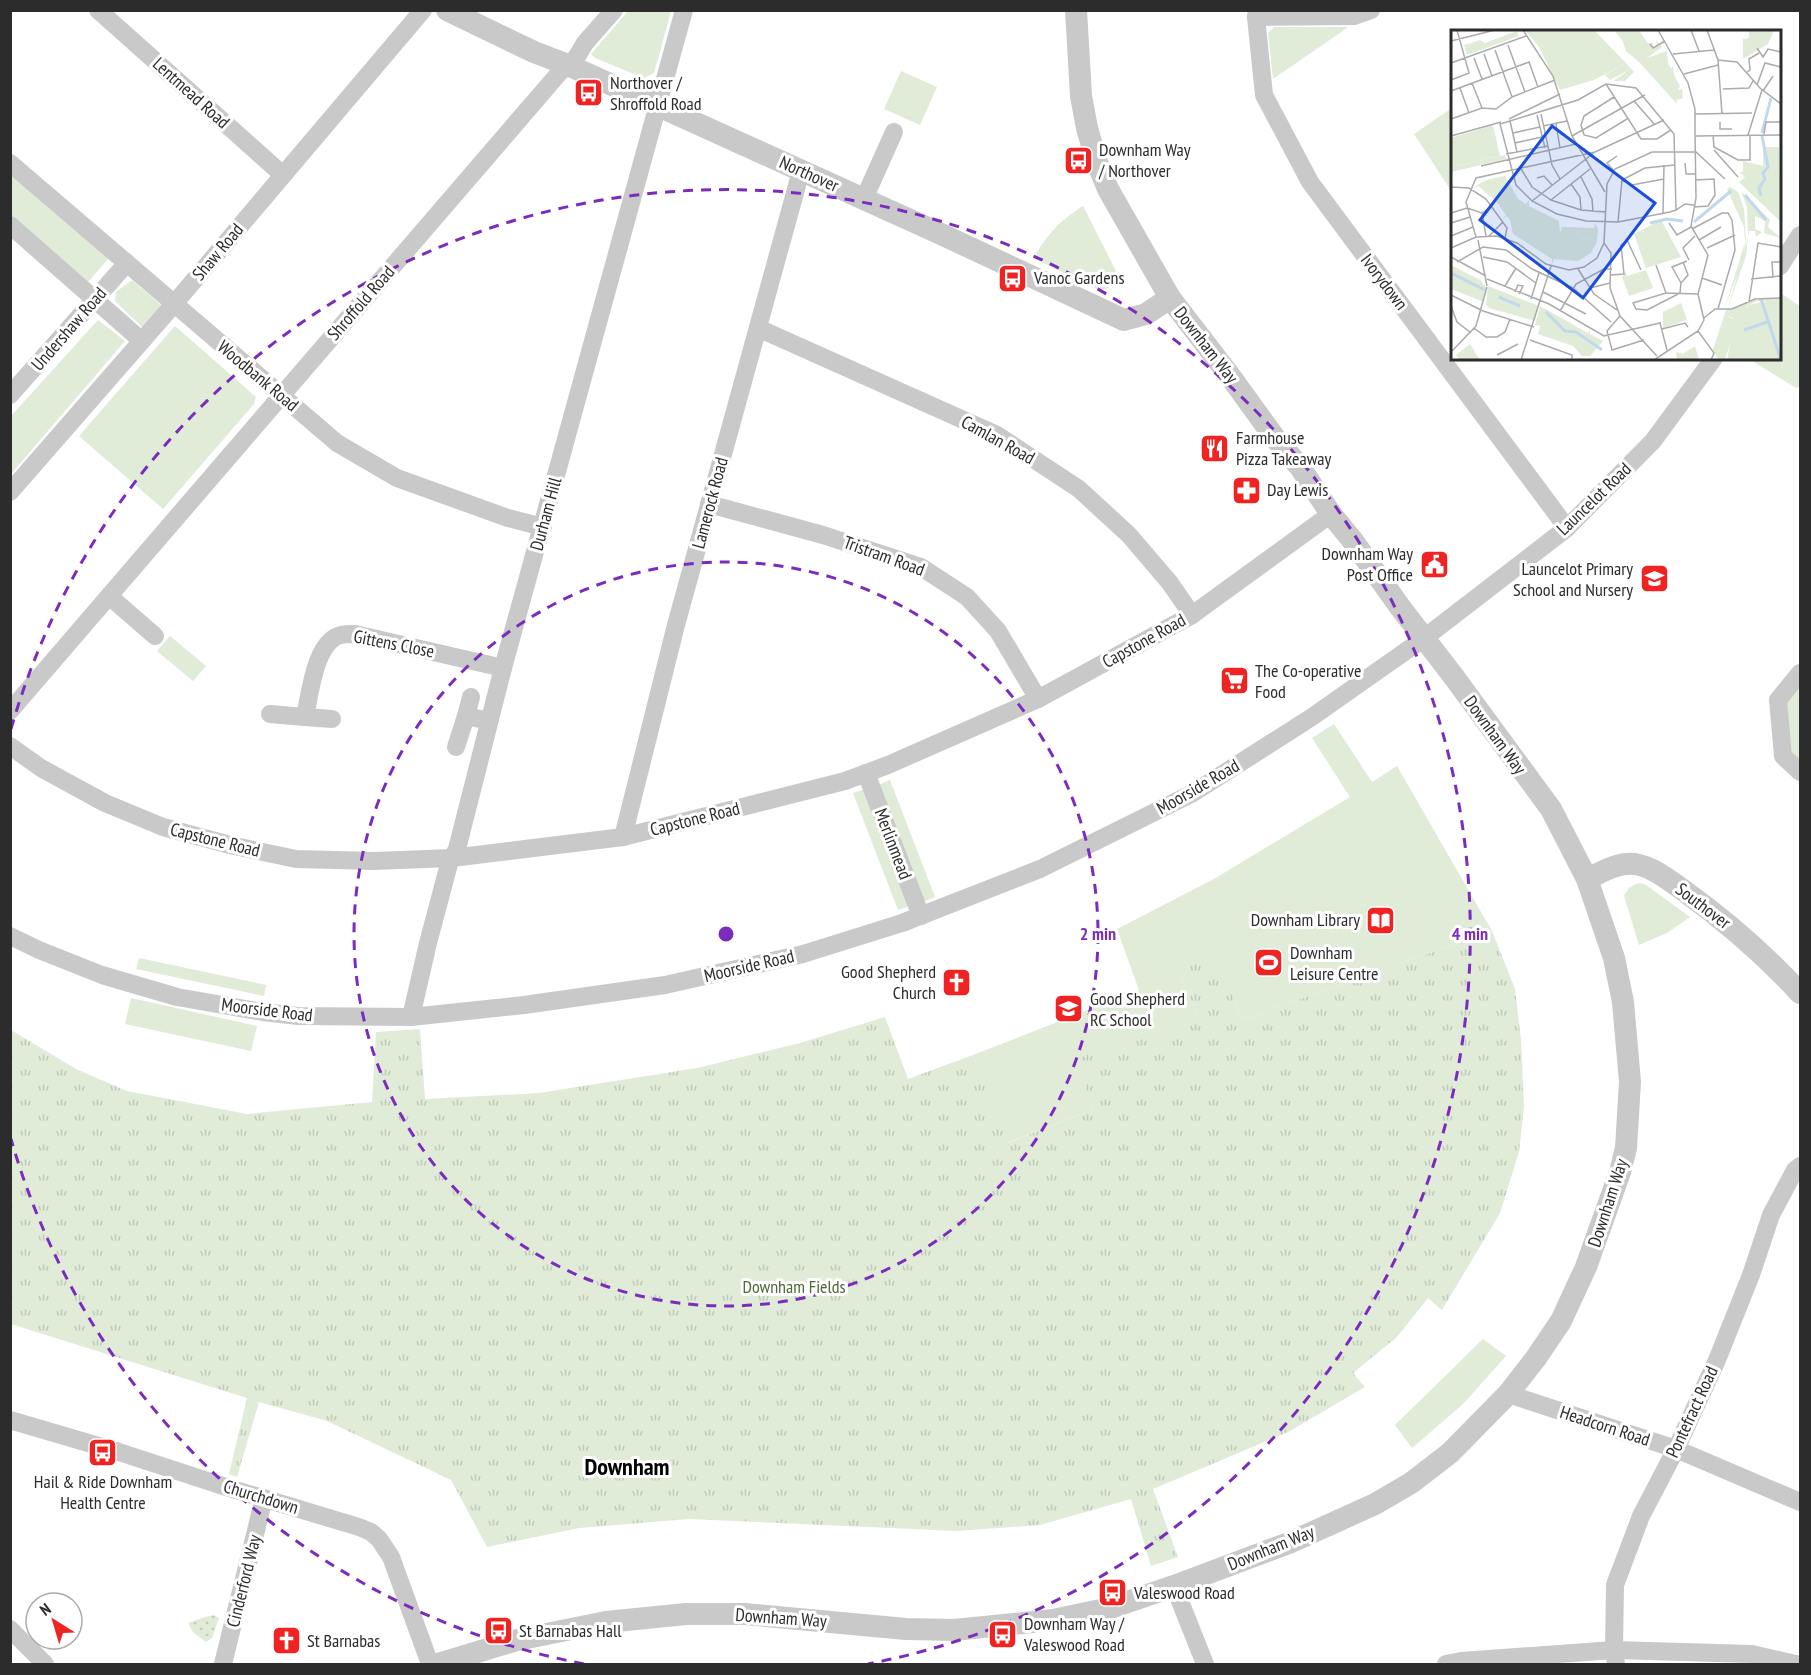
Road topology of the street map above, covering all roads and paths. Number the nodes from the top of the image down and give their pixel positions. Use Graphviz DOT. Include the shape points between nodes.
graph roads {
  1 [pos="98,10"];
  2 [pos="423,10"];
  3 [pos="447,10"];
  4 [pos="614,10"];
  5 [pos="684,10"];
  6 [pos="1076,10"];
  7 [pos="1371,10"];
  8 [pos="1256,14"];
  9 [pos="568,65"];
  10 [pos="657,105"];
  11 [pos="894,132"];
  12 [pos="10,163"];
  13 [pos="801,171"];
  14 [pos="283,175"];
  15 [pos="864,199"];
  16 [pos="10,225"];
  17 [pos="1800,235"];
  18 [pos="127,263"];
  19 [pos="1781,263"];
  20 [pos="1170,298"];
  21 [pos="95,300"];
  22 [pos="174,304"];
  23 [pos="758,328"];
  24 [pos="142,340"];
  25 [pos="1713,360"];
  26 [pos="10,395"];
  27 [pos="281,396"];
  28 [pos="10,492"];
  29 [pos="709,504"];
  30 [pos="1331,514"];
  31 [pos="543,527"];
  32 [pos="1567,528"];
  33 [pos="109,596"];
  34 [pos="1192,615"];
  35 [pos="155,636"];
  36 [pos="1423,639"];
  37 [pos="502,668"];
  38 [pos="1800,673"];
  39 [pos="471,697"];
  40 [pos="1038,699"];
  41 [pos="10,711"];
  42 [pos="270,714"];
  43 [pos="466,716"];
  44 [pos="305,717"];
  45 [pos="332,719"];
  46 [pos="489,722"];
  47 [pos="10,746"];
  48 [pos="456,747"];
  49 [pos="1800,772"];
  50 [pos="866,773"];
  51 [pos="623,837"];
  52 [pos="452,858"];
  53 [pos="1587,879"];
  54 [pos="921,916"];
  55 [pos="10,936"];
  56 [pos="1800,993"];
  57 [pos="411,1017"];
  58 [pos="1800,1166"];
  59 [pos="1508,1394"];
  60 [pos="10,1419"];
  61 [pos="1676,1449"];
  62 [pos="264,1498"];
  63 [pos="1800,1502"];
  64 [pos="1174,1586"];
  65 [pos="10,1629"];
  66 [pos="1615,1657"];
  67 [pos="45,1665"];
  68 [pos="223,1665"];
  69 [pos="430,1665"];
  70 [pos="438,1665"];
  71 [pos="1205,1665"];
  72 [pos="1446,1665"];
  73 [pos="1796,1665"];
  1 -- 14 [label="street, Lentmead Road"];
  2 -- 14 [label="street, Shaw Road"];
  3 -- 9 [label="street, Northover"];
  4 -- 9 [label="street, Shroffold Road"];
  5 -- 10 [label="street, Durham Hill"];
  6 -- 20 [label="street, Downham Way" via="1080,96 1096,160 1108,189"];
  7 -- 8 [label="street" via="1354,16"];
  8 -- 32 [label="street, Ivorydown" via="1264,95 1310,182"];
  9 -- 10 [label="street, Northover"];
  9 -- 27 [label="street, Shroffold Road"];
  10 -- 13 [label="street, Northover"];
  10 -- 31 [label="street, Durham Hill"];
  11 -- 15 [label="street"];
  12 -- 18 [label="street, Woodbank Road"];
  13 -- 15 [label="street, Northover"];
  13 -- 23 [label="street, Lamerock Road"];
  14 -- 22 [label="street, Shaw Road"];
  15 -- 20 [label="street, Northover" via="1124,320 1146,314"];
  16 -- 21 [label="street"];
  17 -- 19 [label="street"];
  18 -- 21 [label="street, Undershaw Road"];
  18 -- 22 [label="street, Woodbank Road"];
  20 -- 30 [label="street, Downham Way" via="1300,466"];
  21 -- 24 [label="street"];
  21 -- 26 [label="street, Undershaw Road"];
  22 -- 24 [label="street, Shaw Road"];
  22 -- 27 [label="street, Woodbank Road"];
  23 -- 29 [label="street, Lamerock Road"];
  23 -- 34 [label="street, Camlan Road" via="997,435 1070,483 1129,535"];
  24 -- 28 [label="street, Shaw Road"];
  25 -- 32 [label="street, Launcelot Road" via="1653,441"];
  27 -- 31 [label="street, Woodbank Road" via="337,443 397,478"];
  27 -- 33 [label="street, Shroffold Road"];
  29 -- 40 [label="street, Tristram Road" via="921,567 967,597 998,631"];
  29 -- 51 [label="street, Lamerock Road"];
  30 -- 34 [label="street, Capstone Road"];
  30 -- 36 [label="street, Downham Way"];
  31 -- 37 [label="street, Durham Hill"];
  32 -- 36 [label="street, Launcelot Road"];
  33 -- 35 [label="street"];
  33 -- 41 [label="street, Shroffold Road"];
  34 -- 40 [label="street, Capstone Road"];
  36 -- 53 [label="street, Downham Way" via="1551,809"];
  36 -- 54 [label="street, Moorside Road" via="1312,717 1193,793 1040,868"];
  37 -- 44 [label="street, Gittens Close" via="355,634 340,635 327,643 317,662"];
  37 -- 46 [label="street, Durham Hill"];
  38 -- 49 [label="street" via="1778,700 1783,756"];
  39 -- 43 [label="street"];
  40 -- 50 [label="street, Capstone Road"];
  42 -- 44 [label="street"];
  43 -- 46 [label="street"];
  43 -- 48 [label="street"];
  44 -- 45 [label="street"];
  46 -- 52 [label="street, Durham Hill"];
  47 -- 52 [label="street, Capstone Road" via="105,803 163,827 230,845 296,859"];
  50 -- 51 [label="street, Capstone Road"];
  50 -- 54 [label="street, Merlinmead"];
  51 -- 52 [label="street, Capstone Road"];
  52 -- 57 [label="street, Durham Hill"];
  53 -- 56 [label="street, Southover" via="1619,865 1636,864 1660,874 1745,938"];
  53 -- 59 [label="street, Downham Way" via="1614,958 1623,1002 1630,1082 1626,1148 1572,1298 1536,1358"];
  54 -- 57 [label="street, Moorside Road" via="803,954 665,985"];
  55 -- 57 [label="street, Moorside Road" via="102,975 177,997 298,1016"];
  58 -- 61 [label="street, Pontefract Road" via="1771,1215 1751,1275"];
  59 -- 61 [label="street, Headcorn Road"];
  59 -- 64 [label="street, Downham Way" via="1450,1452 1411,1483 1375,1504 1289,1543"];
  60 -- 62 [label="street, Churchdown"];
  61 -- 63 [label="street, Headcorn Road"];
  61 -- 66 [label="street, Pontefract Road" via="1641,1516 1615,1586"];
  62 -- 68 [label="street, Cinderford Way"];
  62 -- 69 [label="street, Churchdown" via="359,1527 379,1539 391,1557"];
  64 -- 70 [label="street, Downham Way" via="1110,1608 1053,1620 954,1630 745,1614 686,1614 606,1622 517,1640"];
  64 -- 71 [label="street"];
  65 -- 67 [label="street"];
  66 -- 72 [label="street" via="1461,1660"];
  66 -- 73 [label="street" via="1752,1654"];
}
